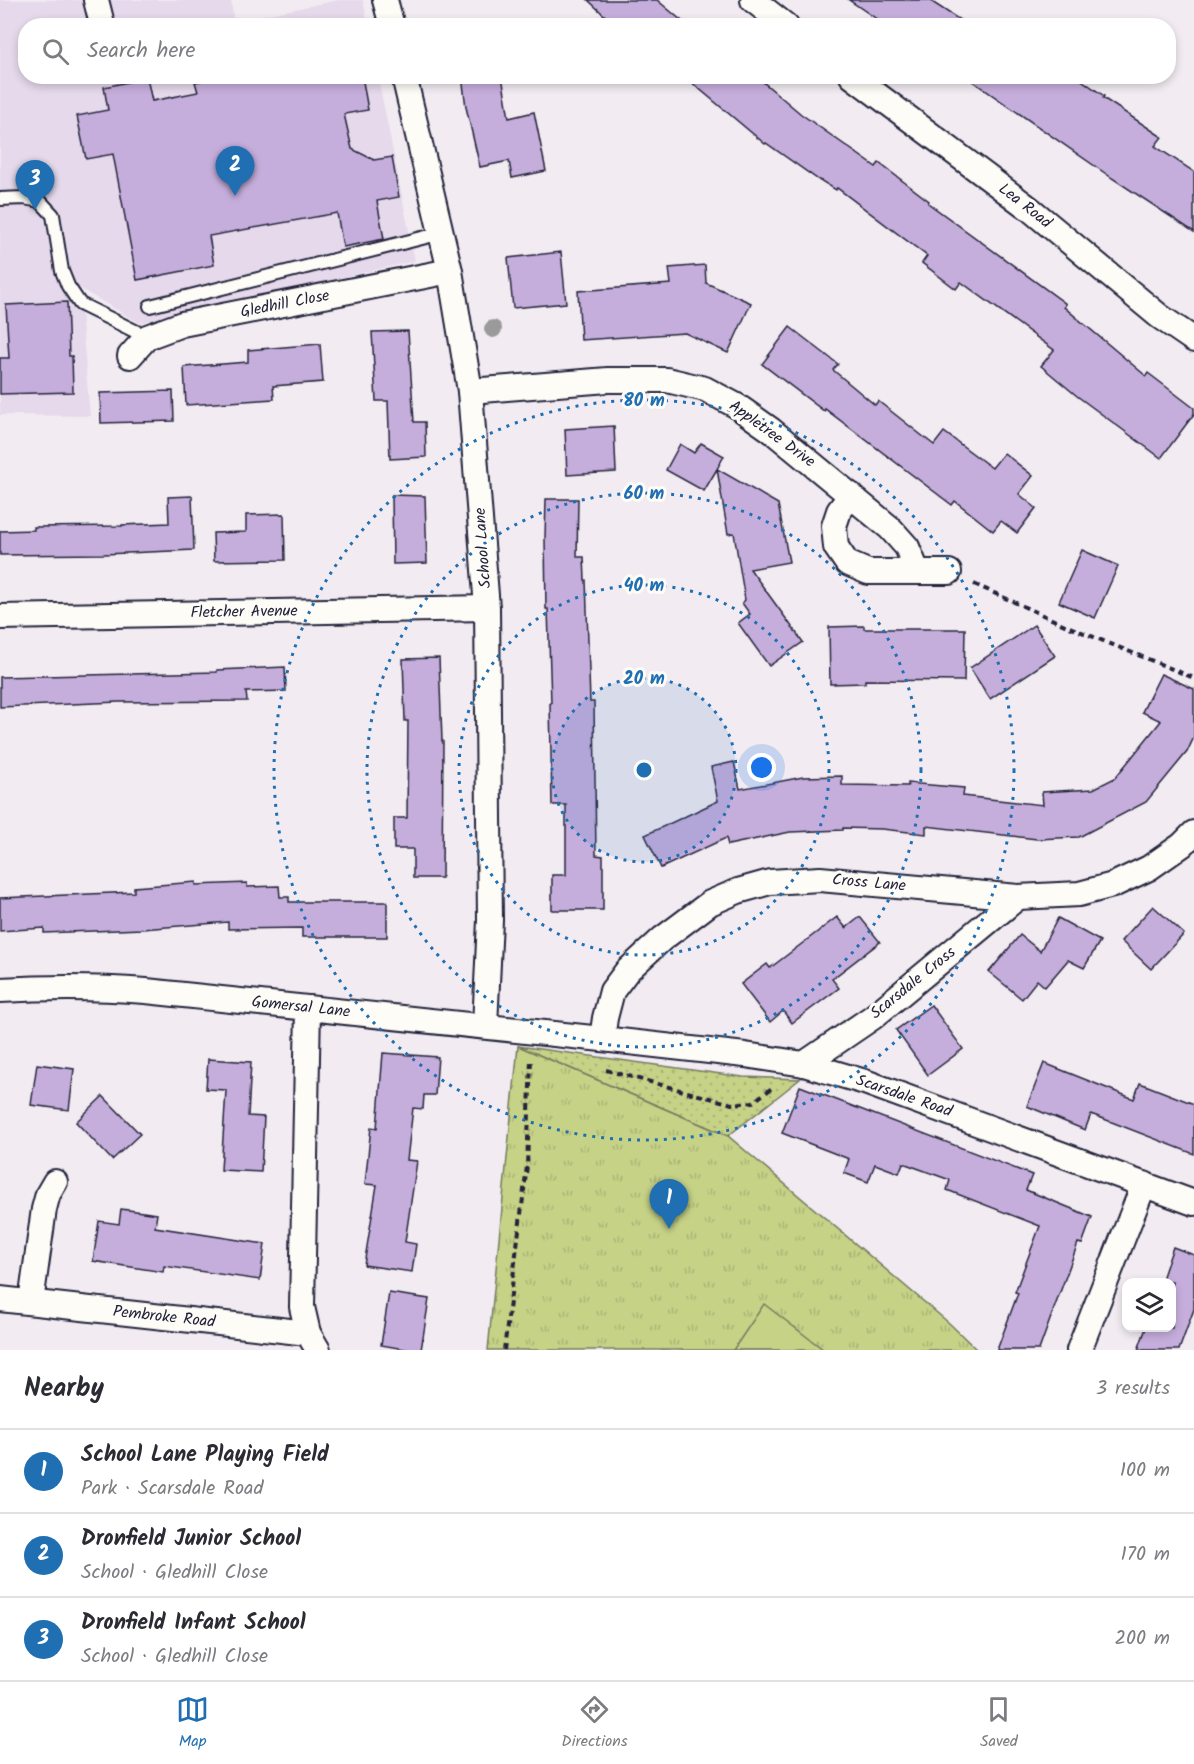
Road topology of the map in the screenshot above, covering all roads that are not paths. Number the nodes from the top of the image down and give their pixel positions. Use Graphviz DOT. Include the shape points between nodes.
graph roads {
  1 [pos="386,0"];
  2 [pos="753,0"];
  3 [pos="390,18"];
  4 [pos="776,18"];
  5 [pos="407,84"];
  6 [pos="863,84"];
  7 [pos="0,199"];
  8 [pos="442,233"];
  9 [pos="450,272"];
  10 [pos="150,306"];
  11 [pos="147,337"];
  12 [pos="1194,340"];
  13 [pos="130,356"];
  14 [pos="470,391"];
  15 [pos="851,495"];
  16 [pos="917,571"];
  17 [pos="949,572"];
  18 [pos="487,608"];
  19 [pos="0,617"];
  20 [pos="1194,832"];
  21 [pos="1018,897"];
  22 [pos="0,990"];
  23 [pos="308,1008"];
  24 [pos="485,1026"];
  25 [pos="602,1039"];
  26 [pos="804,1064"];
  27 [pos="55,1182"];
  28 [pos="1144,1184"];
  29 [pos="1194,1203"];
  30 [pos="0,1299"];
  31 [pos="31,1302"];
  32 [pos="313,1342"];
  33 [pos="1079,1350"];
  1 -- 3 [label="street"];
  2 -- 4 [label="street"];
  5 -- 8 [label="street, School Lane"];
  6 -- 12 [label="street, Lea Road" via="1030,209 1159,316"];
  7 -- 11 [label="lane" via="40,201 53,215 62,271 80,304"];
  8 -- 9 [label="street, School Lane"];
  8 -- 10 [label="lane"];
  9 -- 11 [label="street, Gledhill Close" via="182,324"];
  9 -- 14 [label="street, School Lane"];
  11 -- 13 [label="street, Gledhill Close"];
  14 -- 15 [label="street, Appletree Drive" via="608,380 667,380 705,389 771,430"];
  14 -- 18 [label="street, School Lane"];
  15 -- 16 [label="street, Appletree Drive" via="907,547"];
  15 -- 16 [label="street" via="834,526 836,547 848,563 868,572"];
  16 -- 17 [label="street"];
  18 -- 19 [label="street, Fletcher Avenue"];
  18 -- 24 [label="street, School Lane" via="490,920"];
  20 -- 21 [label="street, Cross Lane" via="1149,868 1113,885 1078,894"];
  21 -- 25 [label="street, Cross Lane" via="820,879 770,882 738,891 710,903 627,971 612,991"];
  21 -- 26 [label="street, Scarsdale Cross" via="873,1017"];
  22 -- 23 [label="street, Gomersal Lane" via="93,987"];
  23 -- 24 [label="street, Gomersal Lane"];
  23 -- 32 [label="street" via="302,1307"];
  24 -- 25 [label="street, Gomersal Lane"];
  25 -- 26 [label="street, Scarsdale Road"];
  26 -- 28 [label="street, Scarsdale Road" via="876,1086"];
  27 -- 31 [label="street" via="44,1209"];
  28 -- 29 [label="street, Scarsdale Road"];
  28 -- 33 [label="street"];
  30 -- 31 [label="street, Pembroke Road"];
  31 -- 32 [label="street, Pembroke Road"];
}
